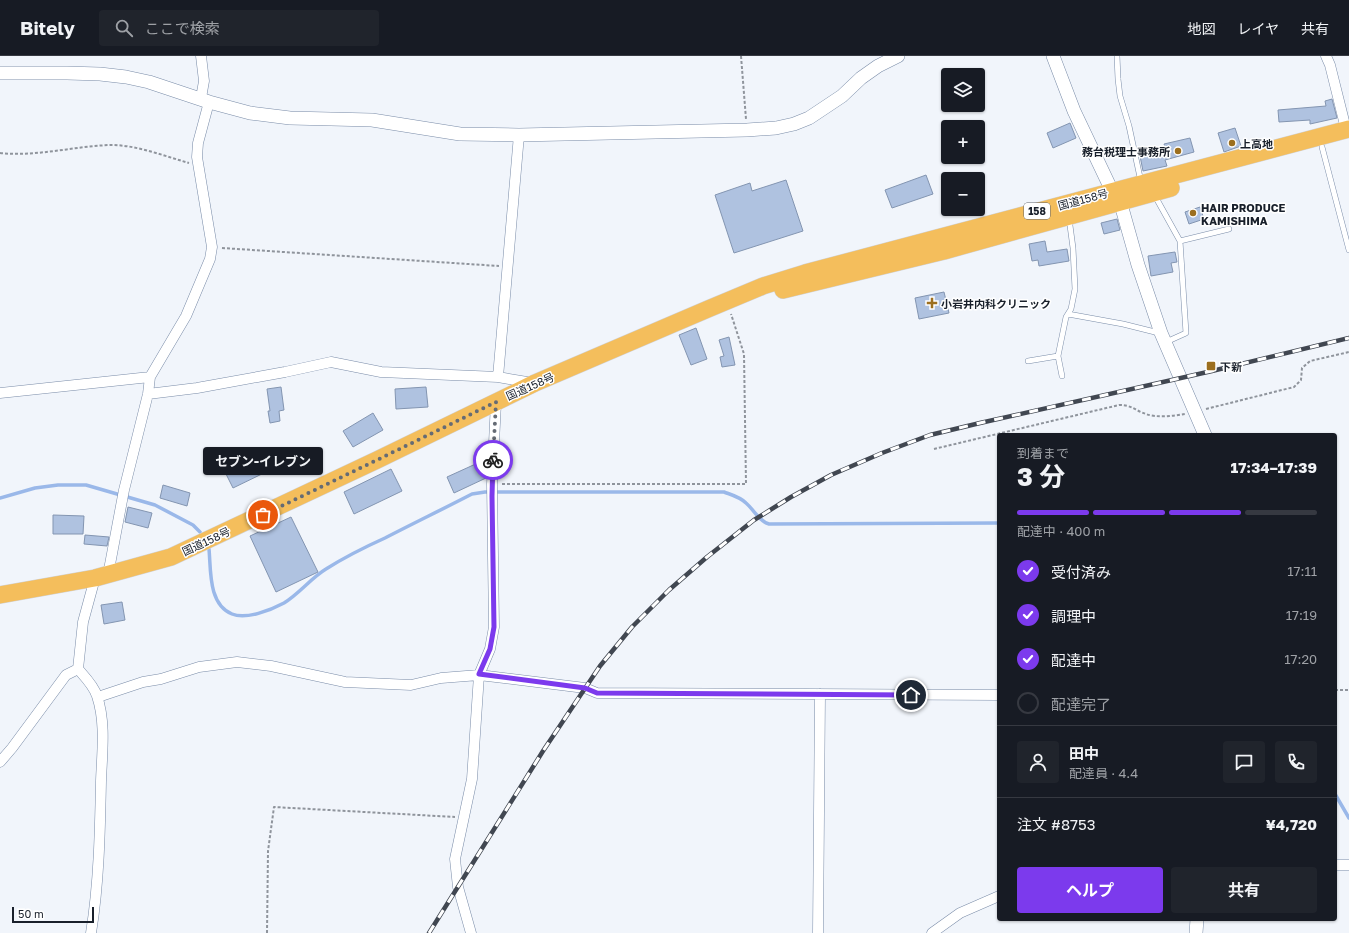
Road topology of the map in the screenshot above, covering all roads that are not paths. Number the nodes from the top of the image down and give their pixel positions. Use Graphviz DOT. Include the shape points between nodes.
graph roads {
  1 [pos="201,56"];
  2 [pos="898,56"];
  3 [pos="1053,56"];
  4 [pos="1117,56"];
  5 [pos="1326,56"];
  6 [pos="0,73"];
  7 [pos="205,100"];
  8 [pos="1348,132"];
  9 [pos="519,134"];
  10 [pos="1322,147"];
  11 [pos="1147,188"];
  12 [pos="1116,196"];
  13 [pos="1069,216"];
  14 [pos="1229,228"];
  15 [pos="1180,241"];
  16 [pos="1349,250"];
  17 [pos="727,302"];
  18 [pos="1068,314"];
  19 [pos="1163,338"];
  20 [pos="1058,356"];
  21 [pos="1028,361"];
  22 [pos="1062,376"];
  23 [pos="150,377"];
  24 [pos="498,377"];
  25 [pos="535,383"];
  26 [pos="0,393"];
  27 [pos="148,394"];
  28 [pos="496,402"];
  29 [pos="1204,433"];
  30 [pos="102,576"];
  31 [pos="0,595"];
  32 [pos="78,669"];
  33 [pos="479,674"];
  34 [pos="820,694"];
  35 [pos="997,695"];
  36 [pos="98,697"];
  37 [pos="0,762"];
  38 [pos="1337,865"];
  39 [pos="1349,865"];
  40 [pos="997,897"];
  41 [pos="1197,921"];
  42 [pos="91,933"];
  43 [pos="471,933"];
  44 [pos="818,933"];
  45 [pos="932,933"];
  46 [pos="1196,933"];
  1 -- 7 [label="street"];
  2 -- 9 [label="street" via="878,66 842,96 809,118 776,128"];
  3 -- 12 [label="street" via="1074,111"];
  4 -- 11 [label="lane" via="1120,96"];
  5 -- 8 [label="street"];
  6 -- 7 [label="street" via="100,74 126,77"];
  7 -- 9 [label="street" via="250,113 282,118 372,120 460,134"];
  7 -- 23 [label="street" via="197,157 212,247 210,259 186,316"];
  8 -- 10 [label="highway, 国道158号 / 158"];
  8 -- 11 [label="highway, 国道158号 / 158"];
  9 -- 24 [label="street"];
  10 -- 11 [label="highway, 国道158号 / 158"];
  10 -- 16 [label="lane"];
  11 -- 12 [label="highway, 国道158号 / 158"];
  11 -- 15 [label="lane"];
  12 -- 13 [label="highway, 国道158号 / 158"];
  12 -- 17 [label="highway, 国道158号 / 158" via="805,273 763,286"];
  12 -- 19 [label="street"];
  13 -- 17 [label="highway, 国道158号 / 158" via="937,253"];
  13 -- 18 [label="lane" via="1075,289"];
  14 -- 15 [label="lane"];
  15 -- 19 [label="lane" via="1186,333"];
  17 -- 25 [label="highway, 国道158号 / 158"];
  18 -- 19 [label="lane" via="1123,324"];
  18 -- 20 [label="lane"];
  19 -- 29 [label="street"];
  20 -- 21 [label="lane"];
  20 -- 22 [label="lane"];
  23 -- 26 [label="street"];
  23 -- 27 [label="street"];
  24 -- 25 [label="street"];
  24 -- 27 [label="street" via="380,372 331,362 197,388"];
  25 -- 28 [label="highway, 国道158号 / 158"];
  27 -- 30 [label="street"];
  28 -- 30 [label="highway, 国道158号 / 158" via="171,557"];
  28 -- 33 [label="street" via="492,490 494,627 490,649"];
  30 -- 31 [label="highway, 国道158号 / 158"];
  30 -- 32 [label="street" via="83,622"];
  32 -- 36 [label="street"];
  32 -- 37 [label="street" via="66,675"];
  33 -- 34 [label="street" via="585,688 597,693"];
  33 -- 36 [label="street" via="441,678 411,685 345,682 271,666 238,662 199,667"];
  33 -- 43 [label="street" via="472,780 455,859 458,887"];
  34 -- 35 [label="street"];
  34 -- 44 [label="street"];
  36 -- 42 [label="street" via="103,724 99,848"];
  38 -- 39 [label="street"];
  40 -- 45 [label="street" via="960,913"];
  41 -- 46 [label="street"];
}
